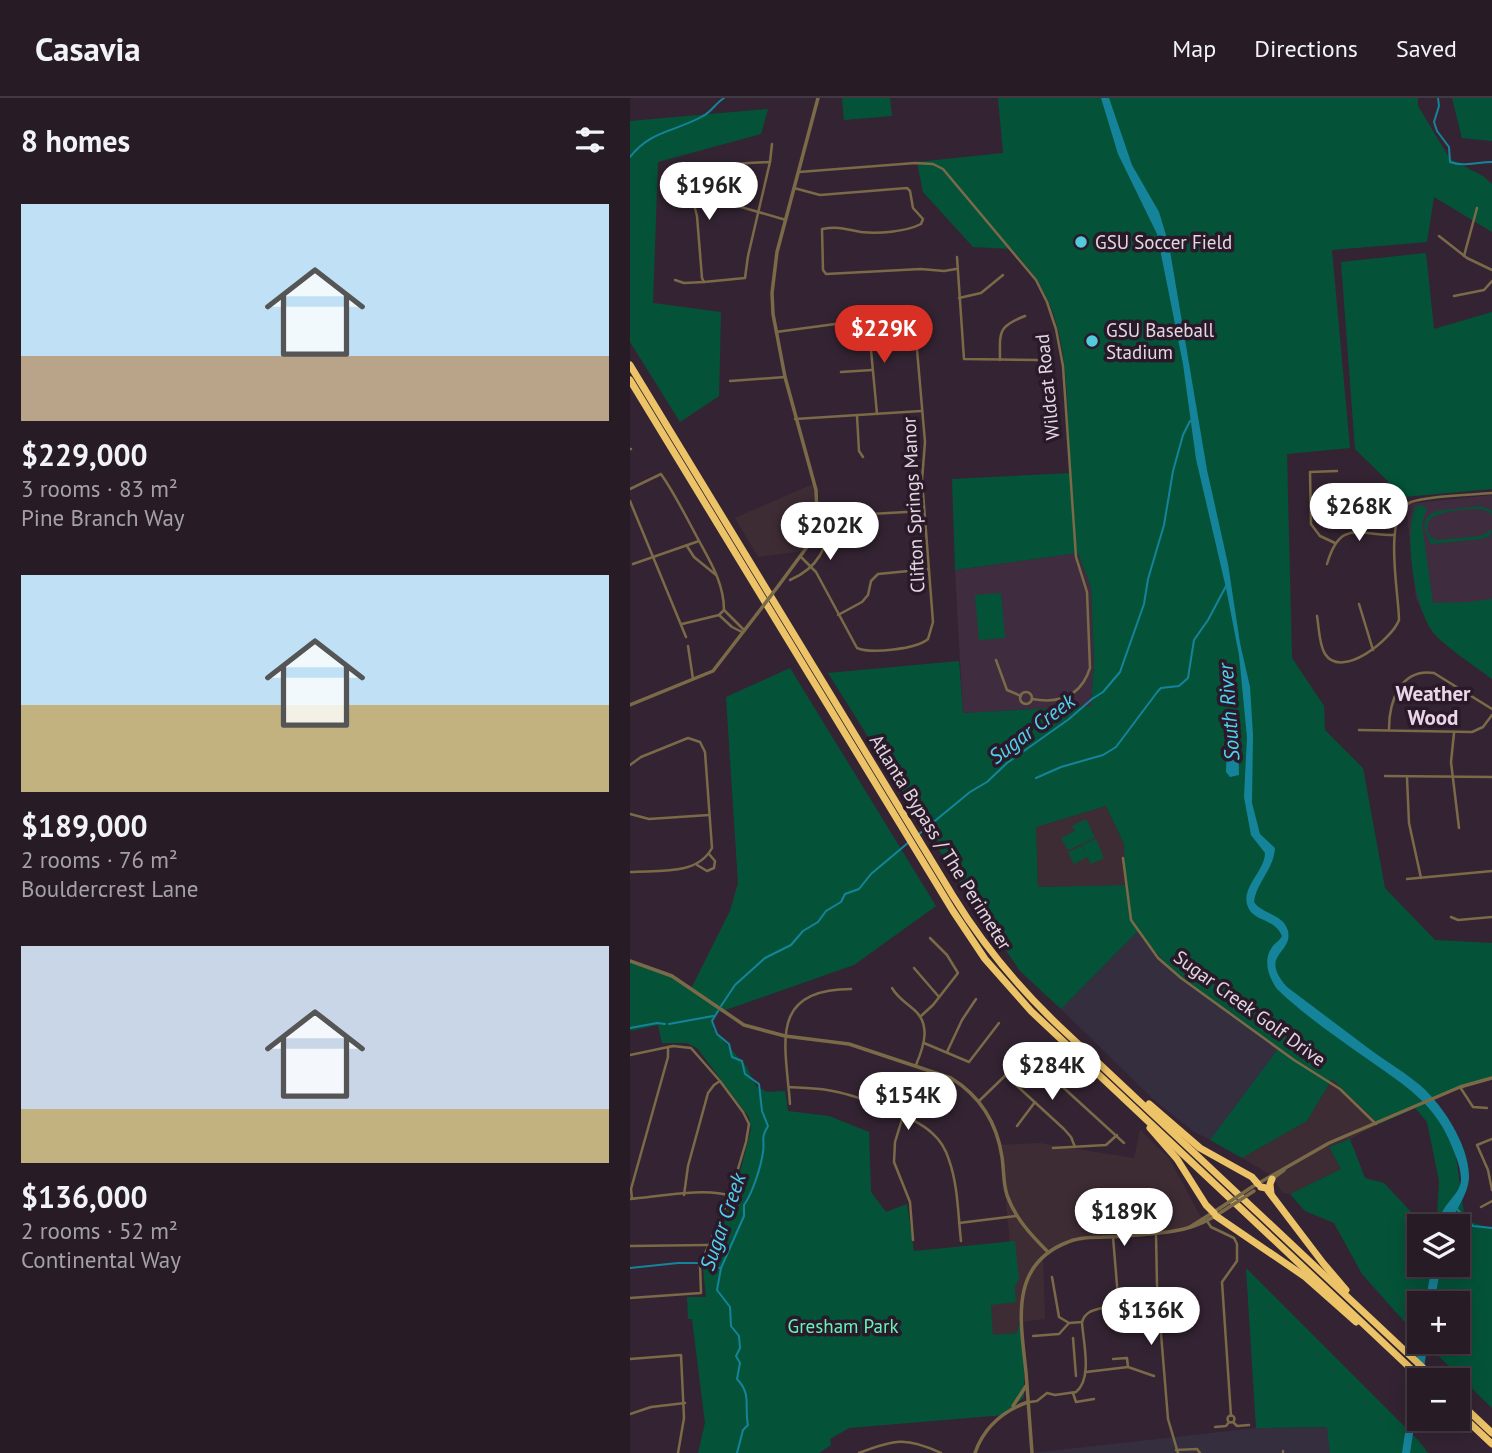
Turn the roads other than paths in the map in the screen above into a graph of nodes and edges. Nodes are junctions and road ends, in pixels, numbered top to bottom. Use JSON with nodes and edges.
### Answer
{"nodes":[{"id":1,"x":818,"y":98,"type":"edge"},
{"id":2,"x":772,"y":145,"type":"dead end"},
{"id":3,"x":770,"y":162,"type":"junction"},
{"id":4,"x":799,"y":172,"type":"junction"},
{"id":5,"x":794,"y":188,"type":"junction"},
{"id":6,"x":741,"y":207,"type":"dead end"},
{"id":7,"x":1478,"y":208,"type":"dead end"},
{"id":8,"x":758,"y":212,"type":"junction"},
{"id":9,"x":786,"y":220,"type":"junction"},
{"id":10,"x":1439,"y":236,"type":"dead end"},
{"id":11,"x":1464,"y":256,"type":"junction"},
{"id":12,"x":957,"y":257,"type":"dead end"},
{"id":13,"x":956,"y":269,"type":"junction"},
{"id":14,"x":1492,"y":270,"type":"edge"},
{"id":15,"x":1003,"y":275,"type":"dead end"},
{"id":16,"x":675,"y":280,"type":"dead end"},
{"id":17,"x":1492,"y":281,"type":"edge"},
{"id":18,"x":704,"y":282,"type":"junction"},
{"id":19,"x":1454,"y":296,"type":"dead end"},
{"id":20,"x":959,"y":298,"type":"junction"},
{"id":21,"x":1025,"y":316,"type":"dead end"},
{"id":22,"x":868,"y":318,"type":"junction"},
{"id":23,"x":776,"y":332,"type":"junction"},
{"id":24,"x":1000,"y":360,"type":"junction"},
{"id":25,"x":1037,"y":360,"type":"dead end"},
{"id":26,"x":630,"y":365,"type":"edge"},
{"id":27,"x":873,"y":370,"type":"junction"},
{"id":28,"x":841,"y":372,"type":"dead end"},
{"id":29,"x":785,"y":377,"type":"junction"},
{"id":30,"x":630,"y":380,"type":"edge"},
{"id":31,"x":730,"y":381,"type":"dead end"},
{"id":32,"x":922,"y":411,"type":"junction"},
{"id":33,"x":877,"y":414,"type":"junction"},
{"id":34,"x":857,"y":415,"type":"junction"},
{"id":35,"x":795,"y":419,"type":"junction"},
{"id":36,"x":863,"y":457,"type":"dead end"},
{"id":37,"x":1337,"y":471,"type":"dead end"},
{"id":38,"x":630,"y":489,"type":"edge"},
{"id":39,"x":1492,"y":493,"type":"edge"},
{"id":40,"x":630,"y":501,"type":"edge"},
{"id":41,"x":924,"y":511,"type":"junction"},
{"id":42,"x":817,"y":517,"type":"junction"},
{"id":43,"x":829,"y":517,"type":"junction"},
{"id":44,"x":1394,"y":535,"type":"junction"},
{"id":45,"x":699,"y":541,"type":"junction"},
{"id":46,"x":1335,"y":543,"type":"junction"},
{"id":47,"x":687,"y":546,"type":"junction"},
{"id":48,"x":653,"y":555,"type":"junction"},
{"id":49,"x":801,"y":557,"type":"junction"},
{"id":50,"x":633,"y":564,"type":"dead end"},
{"id":51,"x":1327,"y":564,"type":"dead end"},
{"id":52,"x":813,"y":567,"type":"junction"},
{"id":53,"x":929,"y":569,"type":"junction"},
{"id":54,"x":717,"y":575,"type":"junction"},
{"id":55,"x":790,"y":580,"type":"dead end"},
{"id":56,"x":1359,"y":604,"type":"dead end"},
{"id":57,"x":724,"y":610,"type":"junction"},
{"id":58,"x":719,"y":615,"type":"junction"},
{"id":59,"x":838,"y":615,"type":"junction"},
{"id":60,"x":1317,"y":616,"type":"dead end"},
{"id":61,"x":731,"y":617,"type":"junction"},
{"id":62,"x":727,"y":622,"type":"junction"},
{"id":63,"x":682,"y":624,"type":"junction"},
{"id":64,"x":743,"y":631,"type":"junction"},
{"id":65,"x":686,"y":637,"type":"dead end"},
{"id":66,"x":688,"y":646,"type":"dead end"},
{"id":67,"x":1373,"y":650,"type":"junction"},
{"id":68,"x":996,"y":660,"type":"dead end"},
{"id":69,"x":693,"y":679,"type":"junction"},
{"id":70,"x":1021,"y":696,"type":"junction"},
{"id":71,"x":1032,"y":699,"type":"junction"},
{"id":72,"x":630,"y":705,"type":"edge"},
{"id":73,"x":1492,"y":709,"type":"edge"},
{"id":74,"x":1492,"y":715,"type":"edge"},
{"id":75,"x":1389,"y":729,"type":"junction"},
{"id":76,"x":1359,"y":730,"type":"dead end"},
{"id":77,"x":1454,"y":733,"type":"junction"},
{"id":78,"x":630,"y":765,"type":"edge"},
{"id":79,"x":1385,"y":776,"type":"dead end"},
{"id":80,"x":1407,"y":776,"type":"junction"},
{"id":81,"x":1454,"y":776,"type":"junction"},
{"id":82,"x":1492,"y":777,"type":"edge"},
{"id":83,"x":896,"y":810,"type":"junction"},
{"id":84,"x":630,"y":814,"type":"edge"},
{"id":85,"x":709,"y":815,"type":"junction"},
{"id":86,"x":1459,"y":828,"type":"dead end"},
{"id":87,"x":709,"y":854,"type":"junction"},
{"id":88,"x":1123,"y":858,"type":"dead end"},
{"id":89,"x":696,"y":865,"type":"junction"},
{"id":90,"x":1492,"y":871,"type":"edge"},
{"id":91,"x":630,"y":872,"type":"edge"},
{"id":92,"x":1421,"y":878,"type":"junction"},
{"id":93,"x":1407,"y":879,"type":"dead end"},
{"id":94,"x":950,"y":898,"type":"junction"},
{"id":95,"x":1451,"y":917,"type":"dead end"},
{"id":96,"x":1492,"y":917,"type":"edge"},
{"id":97,"x":930,"y":938,"type":"dead end"},
{"id":98,"x":630,"y":961,"type":"edge"},
{"id":99,"x":914,"y":968,"type":"dead end"},
{"id":100,"x":892,"y":988,"type":"dead end"},
{"id":101,"x":850,"y":989,"type":"dead end"},
{"id":102,"x":939,"y":997,"type":"junction"},
{"id":103,"x":976,"y":999,"type":"dead end"},
{"id":104,"x":921,"y":1016,"type":"junction"},
{"id":105,"x":999,"y":1023,"type":"dead end"},
{"id":106,"x":785,"y":1035,"type":"junction"},
{"id":107,"x":924,"y":1043,"type":"junction"},
{"id":108,"x":668,"y":1047,"type":"junction"},
{"id":109,"x":947,"y":1052,"type":"junction"},
{"id":110,"x":630,"y":1055,"type":"edge"},
{"id":111,"x":1093,"y":1058,"type":"junction"},
{"id":112,"x":916,"y":1065,"type":"junction"},
{"id":113,"x":1005,"y":1075,"type":"junction"},
{"id":114,"x":1492,"y":1078,"type":"edge"},
{"id":115,"x":720,"y":1081,"type":"junction"},
{"id":116,"x":789,"y":1087,"type":"junction"},
{"id":117,"x":1460,"y":1087,"type":"junction"},
{"id":118,"x":1124,"y":1098,"type":"junction"},
{"id":119,"x":979,"y":1101,"type":"junction"},
{"id":120,"x":1035,"y":1102,"type":"junction"},
{"id":121,"x":790,"y":1104,"type":"dead end"},
{"id":122,"x":1487,"y":1108,"type":"dead end"},
{"id":123,"x":903,"y":1116,"type":"junction"},
{"id":124,"x":1376,"y":1124,"type":"junction"},
{"id":125,"x":1017,"y":1126,"type":"dead end"},
{"id":126,"x":1117,"y":1135,"type":"junction"},
{"id":127,"x":1492,"y":1139,"type":"edge"},
{"id":128,"x":1124,"y":1143,"type":"dead end"},
{"id":129,"x":1075,"y":1147,"type":"junction"},
{"id":130,"x":1053,"y":1148,"type":"dead end"},
{"id":131,"x":1284,"y":1170,"type":"junction"},
{"id":132,"x":1272,"y":1179,"type":"junction"},
{"id":133,"x":1491,"y":1179,"type":"edge"},
{"id":134,"x":1256,"y":1187,"type":"junction"},
{"id":135,"x":1492,"y":1190,"type":"edge"},
{"id":136,"x":684,"y":1195,"type":"junction"},
{"id":137,"x":1271,"y":1195,"type":"junction"},
{"id":138,"x":730,"y":1196,"type":"junction"},
{"id":139,"x":631,"y":1199,"type":"edge"},
{"id":140,"x":1492,"y":1201,"type":"edge"},
{"id":141,"x":1206,"y":1205,"type":"junction"},
{"id":142,"x":1481,"y":1207,"type":"dead end"},
{"id":143,"x":1218,"y":1212,"type":"junction"},
{"id":144,"x":1016,"y":1216,"type":"junction"},
{"id":145,"x":1206,"y":1219,"type":"junction"},
{"id":146,"x":959,"y":1223,"type":"junction"},
{"id":147,"x":1156,"y":1233,"type":"junction"},
{"id":148,"x":1113,"y":1237,"type":"junction"},
{"id":149,"x":913,"y":1240,"type":"dead end"},
{"id":150,"x":961,"y":1241,"type":"dead end"},
{"id":151,"x":708,"y":1245,"type":"junction"},
{"id":152,"x":630,"y":1246,"type":"edge"},
{"id":153,"x":1048,"y":1252,"type":"junction"},
{"id":154,"x":1052,"y":1277,"type":"dead end"},
{"id":155,"x":630,"y":1298,"type":"edge"},
{"id":156,"x":1082,"y":1322,"type":"junction"},
{"id":157,"x":1069,"y":1323,"type":"junction"},
{"id":158,"x":1388,"y":1334,"type":"junction"},
{"id":159,"x":1032,"y":1336,"type":"dead end"},
{"id":160,"x":1073,"y":1338,"type":"dead end"},
{"id":161,"x":1084,"y":1356,"type":"junction"},
{"id":162,"x":1075,"y":1357,"type":"junction"},
{"id":163,"x":630,"y":1359,"type":"edge"},
{"id":164,"x":1113,"y":1359,"type":"dead end"},
{"id":165,"x":1128,"y":1367,"type":"junction"},
{"id":166,"x":1410,"y":1367,"type":"joint"},
{"id":167,"x":1418,"y":1368,"type":"edge"},
{"id":168,"x":1086,"y":1372,"type":"junction"},
{"id":169,"x":1076,"y":1376,"type":"dead end"},
{"id":170,"x":1154,"y":1376,"type":"dead end"},
{"id":171,"x":1027,"y":1383,"type":"junction"},
{"id":172,"x":1073,"y":1392,"type":"junction"},
{"id":173,"x":1094,"y":1399,"type":"dead end"},
{"id":174,"x":1028,"y":1402,"type":"junction"},
{"id":175,"x":685,"y":1403,"type":"junction"},
{"id":176,"x":1012,"y":1407,"type":"junction"},
{"id":177,"x":1470,"y":1412,"type":"edge"},
{"id":178,"x":630,"y":1414,"type":"edge"},
{"id":179,"x":1029,"y":1414,"type":"junction"},
{"id":180,"x":1231,"y":1422,"type":"junction"},
{"id":181,"x":1470,"y":1423,"type":"edge"},
{"id":182,"x":1249,"y":1425,"type":"dead end"},
{"id":183,"x":1215,"y":1427,"type":"dead end"},
{"id":184,"x":1492,"y":1433,"type":"edge"},
{"id":185,"x":1492,"y":1444,"type":"edge"},
{"id":186,"x":939,"y":1452,"type":"edge"},
{"id":187,"x":1177,"y":1452,"type":"edge"},
{"id":188,"x":1200,"y":1452,"type":"edge"},
{"id":189,"x":678,"y":1453,"type":"edge"},
{"id":190,"x":859,"y":1453,"type":"edge"},
{"id":191,"x":975,"y":1453,"type":"edge"},
{"id":192,"x":1032,"y":1453,"type":"edge"}],
"edges":[{"from":1,"to":4,"type":"street"},
{"from":2,"to":3,"type":"street"},
{"from":3,"to":8,"type":"street"},
{"from":3,"to":18,"type":"street"},
{"from":4,"to":5,"type":"street"},
{"from":4,"to":71,"type":"street","name":"Wildcat Road"},
{"from":5,"to":9,"type":"street"},
{"from":5,"to":13,"type":"street"},
{"from":6,"to":8,"type":"street"},
{"from":7,"to":11,"type":"street"},
{"from":8,"to":9,"type":"street"},
{"from":8,"to":18,"type":"street"},
{"from":9,"to":23,"type":"street"},
{"from":10,"to":11,"type":"street"},
{"from":11,"to":14,"type":"street"},
{"from":12,"to":13,"type":"street"},
{"from":13,"to":20,"type":"street"},
{"from":15,"to":20,"type":"street"},
{"from":16,"to":18,"type":"street"},
{"from":17,"to":19,"type":"street"},
{"from":20,"to":24,"type":"street"},
{"from":21,"to":24,"type":"street"},
{"from":22,"to":23,"type":"street","name":"Clifton Springs Manor"},
{"from":22,"to":27,"type":"street"},
{"from":22,"to":32,"type":"street","name":"Clifton Springs Manor"},
{"from":23,"to":29,"type":"street"},
{"from":24,"to":25,"type":"street"},
{"from":26,"to":83,"type":"highway","name":"Atlanta Bypass / The Perimeter"},
{"from":27,"to":28,"type":"street"},
{"from":27,"to":33,"type":"street"},
{"from":29,"to":31,"type":"street"},
{"from":29,"to":35,"type":"street"},
{"from":30,"to":83,"type":"highway","name":"Atlanta Bypass / The Perimeter"},
{"from":32,"to":33,"type":"street"},
{"from":32,"to":41,"type":"street","name":"Clifton Springs Manor"},
{"from":33,"to":34,"type":"street"},
{"from":34,"to":35,"type":"street"},
{"from":34,"to":36,"type":"street"},
{"from":35,"to":42,"type":"street"},
{"from":37,"to":46,"type":"street"},
{"from":38,"to":45,"type":"street"},
{"from":39,"to":44,"type":"street"},
{"from":40,"to":48,"type":"street"},
{"from":41,"to":43,"type":"street"},
{"from":41,"to":53,"type":"street","name":"Clifton Springs Manor"},
{"from":42,"to":43,"type":"street"},
{"from":42,"to":49,"type":"street"},
{"from":43,"to":52,"type":"street"},
{"from":44,"to":46,"type":"street"},
{"from":44,"to":67,"type":"street"},
{"from":45,"to":47,"type":"street"},
{"from":45,"to":54,"type":"street"},
{"from":46,"to":51,"type":"street"},
{"from":47,"to":48,"type":"street"},
{"from":47,"to":54,"type":"street"},
{"from":48,"to":50,"type":"street"},
{"from":48,"to":63,"type":"street"},
{"from":49,"to":52,"type":"street","name":"Clifton Springs Manor"},
{"from":49,"to":64,"type":"street","bridge":true},
{"from":52,"to":55,"type":"street"},
{"from":52,"to":59,"type":"street","name":"Clifton Springs Manor"},
{"from":53,"to":59,"type":"street"},
{"from":53,"to":59,"type":"street","name":"Clifton Springs Manor"},
{"from":54,"to":57,"type":"street"},
{"from":56,"to":67,"type":"street"},
{"from":57,"to":58,"type":"street"},
{"from":57,"to":61,"type":"street"},
{"from":58,"to":62,"type":"street"},
{"from":58,"to":63,"type":"street"},
{"from":60,"to":67,"type":"street"},
{"from":61,"to":62,"type":"street"},
{"from":61,"to":64,"type":"street"},
{"from":62,"to":64,"type":"street"},
{"from":63,"to":65,"type":"street"},
{"from":64,"to":69,"type":"street"},
{"from":66,"to":69,"type":"street"},
{"from":68,"to":70,"type":"street"},
{"from":69,"to":72,"type":"street"},
{"from":70,"to":71,"type":"street"},
{"from":70,"to":71,"type":"street"},
{"from":73,"to":75,"type":"street"},
{"from":74,"to":77,"type":"street"},
{"from":75,"to":76,"type":"street"},
{"from":75,"to":77,"type":"street"},
{"from":77,"to":81,"type":"street"},
{"from":78,"to":85,"type":"street"},
{"from":79,"to":80,"type":"street"},
{"from":80,"to":81,"type":"street"},
{"from":80,"to":92,"type":"street"},
{"from":81,"to":82,"type":"street"},
{"from":81,"to":86,"type":"street"},
{"from":83,"to":94,"type":"highway","name":"Atlanta Bypass / The Perimeter"},
{"from":84,"to":85,"type":"street"},
{"from":85,"to":87,"type":"street"},
{"from":87,"to":89,"type":"street"},
{"from":87,"to":89,"type":"street"},
{"from":88,"to":124,"type":"street","name":"Sugar Creek Golf Drive"},
{"from":89,"to":91,"type":"street"},
{"from":90,"to":92,"type":"street"},
{"from":92,"to":93,"type":"street"},
{"from":94,"to":111,"type":"highway","name":"Atlanta Bypass / The Perimeter"},
{"from":94,"to":118,"type":"highway","name":"Atlanta Bypass / The Perimeter"},
{"from":95,"to":96,"type":"street"},
{"from":97,"to":102,"type":"street"},
{"from":98,"to":106,"type":"street"},
{"from":99,"to":102,"type":"street"},
{"from":100,"to":104,"type":"street"},
{"from":101,"to":106,"type":"street"},
{"from":102,"to":104,"type":"street"},
{"from":103,"to":109,"type":"street"},
{"from":104,"to":107,"type":"street"},
{"from":105,"to":109,"type":"street"},
{"from":106,"to":112,"type":"street"},
{"from":106,"to":116,"type":"street"},
{"from":107,"to":109,"type":"street"},
{"from":107,"to":112,"type":"street"},
{"from":108,"to":110,"type":"street"},
{"from":108,"to":115,"type":"street"},
{"from":108,"to":139,"type":"street"},
{"from":111,"to":134,"type":"highway"},
{"from":111,"to":158,"type":"highway","name":"Atlanta Bypass / The Perimeter"},
{"from":112,"to":119,"type":"street"},
{"from":113,"to":119,"type":"street"},
{"from":113,"to":120,"type":"street"},
{"from":113,"to":126,"type":"street"},
{"from":114,"to":117,"type":"street"},
{"from":115,"to":136,"type":"street"},
{"from":115,"to":138,"type":"street"},
{"from":116,"to":121,"type":"street"},
{"from":116,"to":123,"type":"street"},
{"from":117,"to":122,"type":"street"},
{"from":117,"to":124,"type":"street"},
{"from":118,"to":141,"type":"highway"},
{"from":118,"to":166,"type":"highway","name":"Atlanta Bypass / The Perimeter"},
{"from":119,"to":144,"type":"street"},
{"from":120,"to":125,"type":"street"},
{"from":120,"to":129,"type":"street"},
{"from":123,"to":146,"type":"street"},
{"from":123,"to":149,"type":"street"},
{"from":124,"to":131,"type":"street"},
{"from":126,"to":128,"type":"street"},
{"from":126,"to":129,"type":"street"},
{"from":127,"to":133,"type":"street"},
{"from":129,"to":130,"type":"street"},
{"from":131,"to":132,"type":"street"},
{"from":131,"to":134,"type":"street"},
{"from":132,"to":134,"type":"street"},
{"from":132,"to":137,"type":"highway"},
{"from":133,"to":135,"type":"street"},
{"from":134,"to":137,"type":"highway"},
{"from":134,"to":143,"type":"street","bridge":true},
{"from":136,"to":138,"type":"street"},
{"from":136,"to":139,"type":"street"},
{"from":137,"to":158,"type":"highway"},
{"from":138,"to":151,"type":"street"},
{"from":140,"to":142,"type":"street"},
{"from":141,"to":143,"type":"highway"},
{"from":141,"to":145,"type":"highway"},
{"from":143,"to":145,"type":"street"},
{"from":143,"to":166,"type":"highway"},
{"from":144,"to":146,"type":"street"},
{"from":144,"to":153,"type":"street"},
{"from":145,"to":147,"type":"street"},
{"from":145,"to":180,"type":"street"},
{"from":146,"to":150,"type":"street"},
{"from":147,"to":148,"type":"street"},
{"from":147,"to":187,"type":"street"},
{"from":148,"to":153,"type":"street"},
{"from":148,"to":156,"type":"street"},
{"from":151,"to":152,"type":"street"},
{"from":151,"to":155,"type":"street"},
{"from":153,"to":171,"type":"street"},
{"from":154,"to":157,"type":"street"},
{"from":156,"to":157,"type":"street"},
{"from":156,"to":161,"type":"street"},
{"from":157,"to":159,"type":"street"},
{"from":158,"to":167,"type":"highway","name":"Atlanta Bypass / The Perimeter"},
{"from":160,"to":162,"type":"street"},
{"from":161,"to":162,"type":"street"},
{"from":161,"to":168,"type":"street"},
{"from":162,"to":169,"type":"street"},
{"from":163,"to":175,"type":"street"},
{"from":164,"to":165,"type":"street"},
{"from":165,"to":168,"type":"street"},
{"from":165,"to":170,"type":"street"},
{"from":168,"to":172,"type":"street"},
{"from":171,"to":174,"type":"street"},
{"from":171,"to":176,"type":"street"},
{"from":172,"to":173,"type":"street"},
{"from":172,"to":174,"type":"street"},
{"from":174,"to":176,"type":"street"},
{"from":174,"to":179,"type":"street"},
{"from":175,"to":178,"type":"street"},
{"from":175,"to":189,"type":"street"},
{"from":176,"to":179,"type":"street"},
{"from":176,"to":191,"type":"street"},
{"from":177,"to":184,"type":"highway"},
{"from":179,"to":192,"type":"street"},
{"from":180,"to":182,"type":"street"},
{"from":180,"to":183,"type":"street"},
{"from":181,"to":185,"type":"highway"},
{"from":186,"to":190,"type":"street"},
{"from":187,"to":188,"type":"street"}]}
